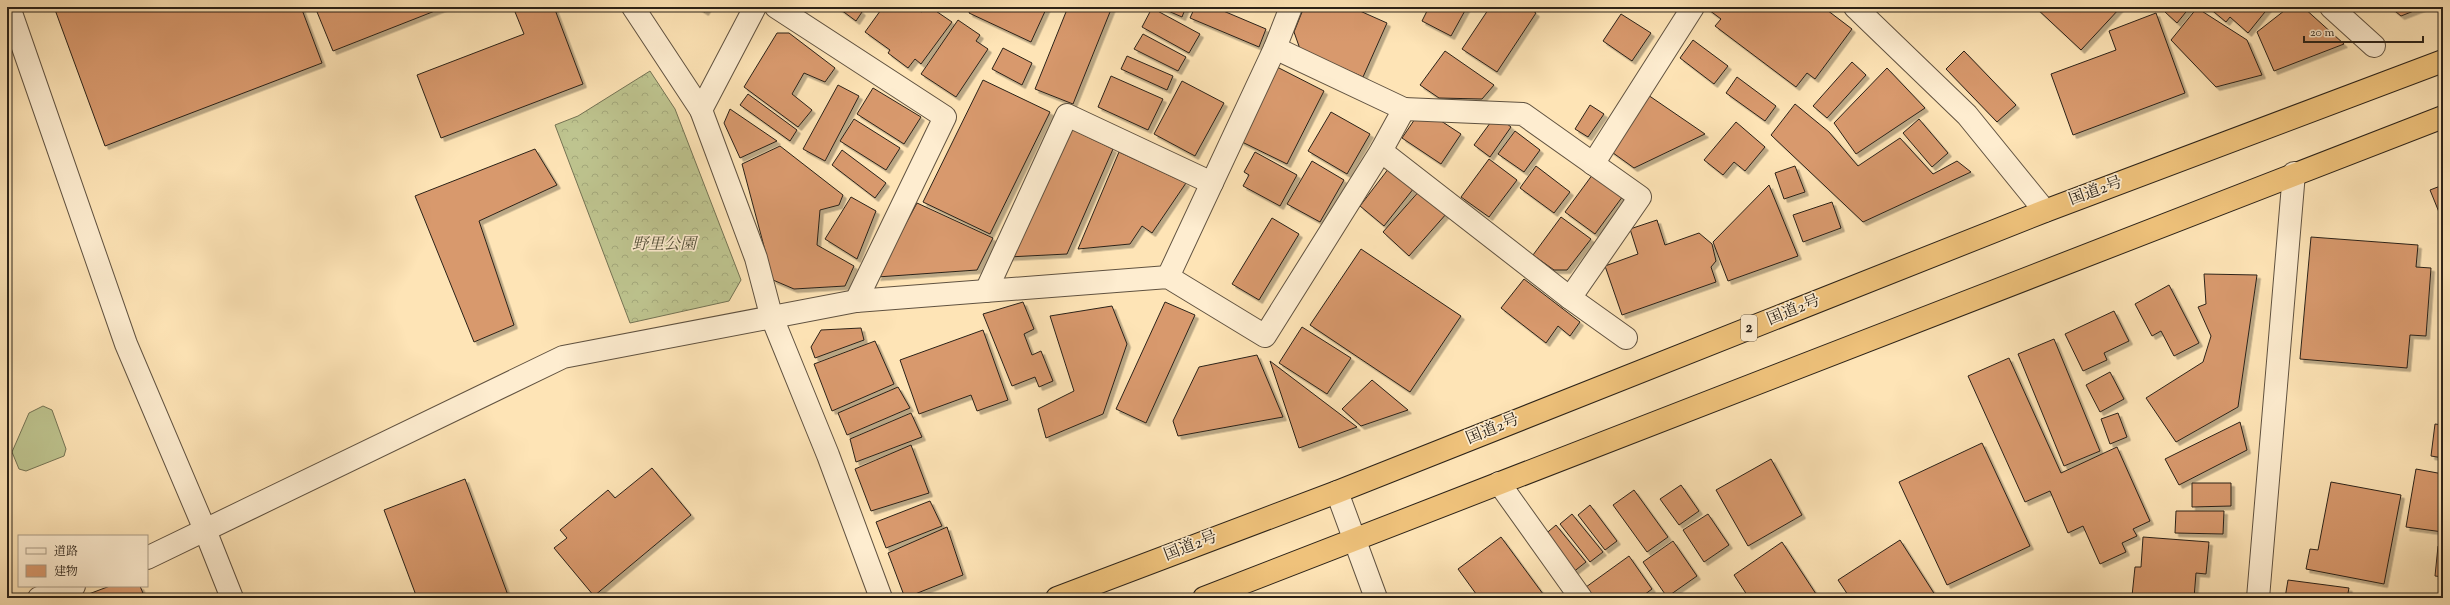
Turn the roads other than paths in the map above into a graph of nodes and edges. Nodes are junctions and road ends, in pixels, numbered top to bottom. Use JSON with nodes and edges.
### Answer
{"nodes":[{"id":1,"x":9,"y":7,"type":"edge"},
{"id":2,"x":633,"y":7,"type":"edge"},
{"id":3,"x":755,"y":7,"type":"edge"},
{"id":4,"x":776,"y":7,"type":"edge"},
{"id":5,"x":1291,"y":7,"type":"edge"},
{"id":6,"x":1693,"y":7,"type":"edge"},
{"id":7,"x":1855,"y":7,"type":"edge"},
{"id":8,"x":2331,"y":7,"type":"edge"},
{"id":9,"x":2374,"y":46,"type":"dead end"},
{"id":10,"x":1275,"y":48,"type":"junction"},
{"id":11,"x":2443,"y":61,"type":"edge"},
{"id":12,"x":1404,"y":109,"type":"junction"},
{"id":13,"x":701,"y":110,"type":"junction"},
{"id":14,"x":2443,"y":117,"type":"edge"},
{"id":15,"x":1382,"y":151,"type":"junction"},
{"id":16,"x":1593,"y":164,"type":"junction"},
{"id":17,"x":2294,"y":173,"type":"junction"},
{"id":18,"x":1212,"y":183,"type":"junction"},
{"id":19,"x":2045,"y":211,"type":"junction"},
{"id":20,"x":1168,"y":277,"type":"junction"},
{"id":21,"x":986,"y":291,"type":"junction"},
{"id":22,"x":1570,"y":298,"type":"junction"},
{"id":23,"x":856,"y":300,"type":"junction"},
{"id":24,"x":772,"y":315,"type":"junction"},
{"id":25,"x":1626,"y":338,"type":"dead end"},
{"id":26,"x":1499,"y":483,"type":"junction"},
{"id":27,"x":1337,"y":492,"type":"junction"},
{"id":28,"x":205,"y":530,"type":"junction"},
{"id":29,"x":1355,"y":540,"type":"junction"},
{"id":30,"x":148,"y":558,"type":"edge"},
{"id":31,"x":71,"y":587,"type":"edge"},
{"id":32,"x":39,"y":598,"type":"edge"},
{"id":33,"x":232,"y":598,"type":"edge"},
{"id":34,"x":881,"y":598,"type":"edge"},
{"id":35,"x":1057,"y":598,"type":"edge"},
{"id":36,"x":1204,"y":598,"type":"edge"},
{"id":37,"x":1376,"y":598,"type":"edge"},
{"id":38,"x":1580,"y":598,"type":"edge"},
{"id":39,"x":2258,"y":598,"type":"edge"}],
"edges":[{"from":1,"to":28,"type":"street"},
{"from":2,"to":13,"type":"street"},
{"from":3,"to":13,"type":"street"},
{"from":4,"to":23,"type":"street"},
{"from":5,"to":10,"type":"street"},
{"from":6,"to":16,"type":"street"},
{"from":7,"to":19,"type":"street"},
{"from":8,"to":9,"type":"street"},
{"from":10,"to":12,"type":"street"},
{"from":10,"to":18,"type":"street"},
{"from":11,"to":19,"type":"highway","name":"国道2号","number":"2"},
{"from":12,"to":15,"type":"street"},
{"from":12,"to":16,"type":"street"},
{"from":13,"to":24,"type":"street"},
{"from":14,"to":17,"type":"highway"},
{"from":15,"to":20,"type":"street"},
{"from":15,"to":22,"type":"street"},
{"from":16,"to":22,"type":"street"},
{"from":17,"to":26,"type":"highway"},
{"from":17,"to":39,"type":"street"},
{"from":18,"to":20,"type":"street"},
{"from":18,"to":21,"type":"street"},
{"from":19,"to":27,"type":"highway","name":"国道2号","number":"2"},
{"from":20,"to":21,"type":"street"},
{"from":21,"to":23,"type":"street"},
{"from":22,"to":25,"type":"street"},
{"from":23,"to":24,"type":"street"},
{"from":24,"to":28,"type":"street"},
{"from":24,"to":34,"type":"street"},
{"from":26,"to":29,"type":"highway"},
{"from":26,"to":38,"type":"street"},
{"from":27,"to":29,"type":"street"},
{"from":27,"to":35,"type":"highway","name":"国道2号","number":"2"},
{"from":28,"to":30,"type":"street"},
{"from":28,"to":33,"type":"street"},
{"from":29,"to":36,"type":"highway"},
{"from":29,"to":37,"type":"street"},
{"from":31,"to":32,"type":"street"}]}
